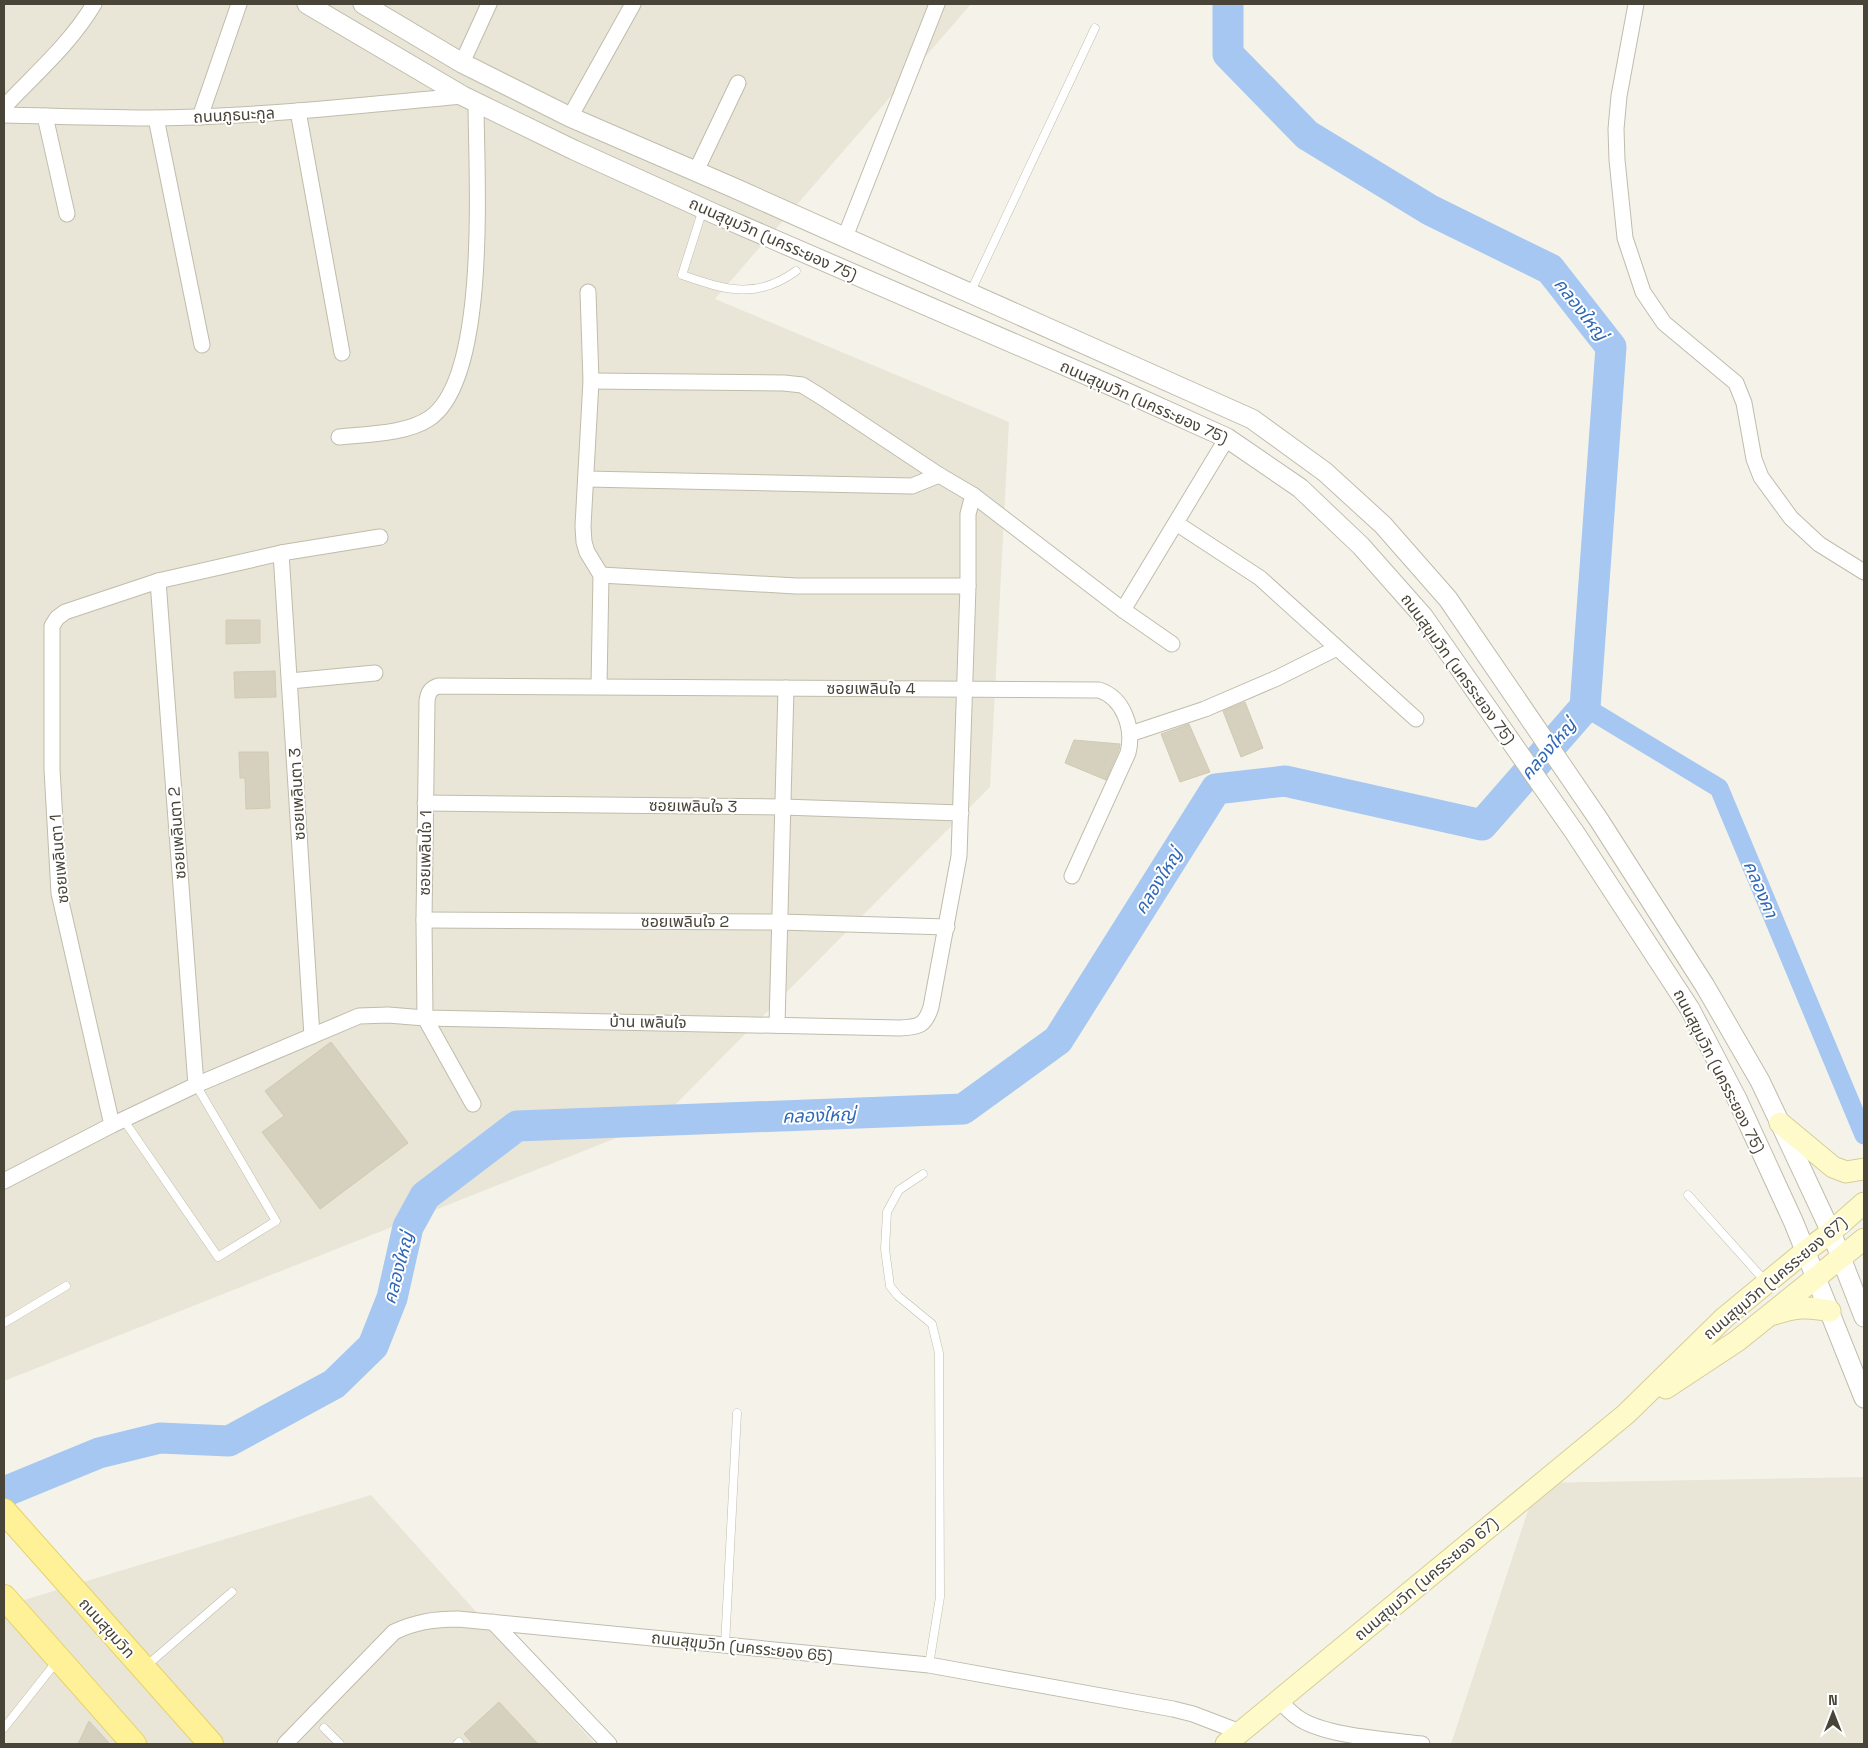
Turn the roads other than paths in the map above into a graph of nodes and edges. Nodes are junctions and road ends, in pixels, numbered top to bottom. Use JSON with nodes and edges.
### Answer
{"nodes":[{"id":1,"x":94,"y":4,"type":"edge"},
{"id":2,"x":239,"y":4,"type":"edge"},
{"id":3,"x":306,"y":4,"type":"edge"},
{"id":4,"x":363,"y":4,"type":"edge"},
{"id":5,"x":489,"y":4,"type":"edge"},
{"id":6,"x":633,"y":4,"type":"edge"},
{"id":7,"x":937,"y":4,"type":"edge"},
{"id":8,"x":1636,"y":4,"type":"edge"},
{"id":9,"x":1095,"y":28,"type":"dead end"},
{"id":10,"x":462,"y":63,"type":"junction"},
{"id":11,"x":738,"y":83,"type":"dead end"},
{"id":12,"x":469,"y":99,"type":"junction"},
{"id":13,"x":4,"y":107,"type":"edge"},
{"id":14,"x":298,"y":111,"type":"junction"},
{"id":15,"x":4,"y":115,"type":"edge"},
{"id":16,"x":45,"y":116,"type":"junction"},
{"id":17,"x":200,"y":116,"type":"junction"},
{"id":18,"x":570,"y":117,"type":"junction"},
{"id":19,"x":156,"y":118,"type":"junction"},
{"id":20,"x":696,"y":171,"type":"junction"},
{"id":21,"x":703,"y":209,"type":"junction"},
{"id":22,"x":67,"y":214,"type":"dead end"},
{"id":23,"x":845,"y":237,"type":"junction"},
{"id":24,"x":796,"y":271,"type":"dead end"},
{"id":25,"x":946,"y":283,"type":"junction"},
{"id":26,"x":588,"y":292,"type":"dead end"},
{"id":27,"x":970,"y":293,"type":"junction"},
{"id":28,"x":934,"y":310,"type":"junction"},
{"id":29,"x":202,"y":345,"type":"dead end"},
{"id":30,"x":342,"y":353,"type":"dead end"},
{"id":31,"x":591,"y":381,"type":"junction"},
{"id":32,"x":338,"y":437,"type":"dead end"},
{"id":33,"x":1227,"y":438,"type":"junction"},
{"id":34,"x":938,"y":475,"type":"junction"},
{"id":35,"x":586,"y":479,"type":"junction"},
{"id":36,"x":973,"y":495,"type":"junction"},
{"id":37,"x":1176,"y":523,"type":"junction"},
{"id":38,"x":380,"y":536,"type":"dead end"},
{"id":39,"x":281,"y":553,"type":"junction"},
{"id":40,"x":1864,"y":572,"type":"edge"},
{"id":41,"x":601,"y":575,"type":"junction"},
{"id":42,"x":158,"y":581,"type":"junction"},
{"id":43,"x":968,"y":586,"type":"junction"},
{"id":44,"x":1123,"y":610,"type":"junction"},
{"id":45,"x":1172,"y":644,"type":"dead end"},
{"id":46,"x":1337,"y":648,"type":"junction"},
{"id":47,"x":375,"y":673,"type":"dead end"},
{"id":48,"x":290,"y":681,"type":"junction"},
{"id":49,"x":599,"y":686,"type":"junction"},
{"id":50,"x":786,"y":688,"type":"junction"},
{"id":51,"x":431,"y":689,"type":"joint"},
{"id":52,"x":964,"y":689,"type":"junction"},
{"id":53,"x":1416,"y":720,"type":"dead end"},
{"id":54,"x":1130,"y":734,"type":"junction"},
{"id":55,"x":425,"y":803,"type":"junction"},
{"id":56,"x":782,"y":807,"type":"junction"},
{"id":57,"x":961,"y":813,"type":"junction"},
{"id":58,"x":1072,"y":876,"type":"dead end"},
{"id":59,"x":424,"y":920,"type":"junction"},
{"id":60,"x":780,"y":922,"type":"junction"},
{"id":61,"x":946,"y":927,"type":"junction"},
{"id":62,"x":425,"y":1018,"type":"junction"},
{"id":63,"x":777,"y":1025,"type":"junction"},
{"id":64,"x":312,"y":1036,"type":"junction"},
{"id":65,"x":196,"y":1085,"type":"junction"},
{"id":66,"x":473,"y":1104,"type":"dead end"},
{"id":67,"x":118,"y":1122,"type":"junction"},
{"id":68,"x":1780,"y":1123,"type":"junction"},
{"id":69,"x":1861,"y":1170,"type":"edge"},
{"id":70,"x":922,"y":1174,"type":"dead end"},
{"id":71,"x":4,"y":1181,"type":"edge"},
{"id":72,"x":1688,"y":1195,"type":"dead end"},
{"id":73,"x":1862,"y":1204,"type":"edge"},
{"id":74,"x":1831,"y":1232,"type":"junction"},
{"id":75,"x":1864,"y":1239,"type":"edge"},
{"id":76,"x":1806,"y":1251,"type":"junction"},
{"id":77,"x":1842,"y":1257,"type":"junction"},
{"id":78,"x":1816,"y":1276,"type":"junction"},
{"id":79,"x":1766,"y":1283,"type":"junction"},
{"id":80,"x":66,"y":1286,"type":"dead end"},
{"id":81,"x":1830,"y":1311,"type":"junction"},
{"id":82,"x":1768,"y":1316,"type":"junction"},
{"id":83,"x":1864,"y":1317,"type":"edge"},
{"id":84,"x":4,"y":1323,"type":"edge"},
{"id":85,"x":1864,"y":1398,"type":"edge"},
{"id":86,"x":737,"y":1413,"type":"dead end"},
{"id":87,"x":1626,"y":1414,"type":"junction"},
{"id":88,"x":4,"y":1511,"type":"edge"},
{"id":89,"x":232,"y":1592,"type":"dead end"},
{"id":90,"x":8,"y":1603,"type":"edge"},
{"id":91,"x":493,"y":1622,"type":"junction"},
{"id":92,"x":725,"y":1646,"type":"junction"},
{"id":93,"x":58,"y":1659,"type":"junction"},
{"id":94,"x":929,"y":1665,"type":"junction"},
{"id":95,"x":143,"y":1668,"type":"junction"},
{"id":96,"x":1279,"y":1701,"type":"junction"},
{"id":97,"x":4,"y":1728,"type":"edge"},
{"id":98,"x":324,"y":1728,"type":"dead end"},
{"id":99,"x":1233,"y":1738,"type":"edge"},
{"id":100,"x":134,"y":1744,"type":"edge"},
{"id":101,"x":211,"y":1744,"type":"edge"},
{"id":102,"x":285,"y":1744,"type":"edge"},
{"id":103,"x":340,"y":1744,"type":"edge"},
{"id":104,"x":609,"y":1744,"type":"edge"},
{"id":105,"x":1422,"y":1744,"type":"edge"}],
"edges":[{"from":1,"to":13,"type":"street"},
{"from":2,"to":17,"type":"street"},
{"from":3,"to":12,"type":"street","name":"ถนนสุขุมวิท (นครระยอง 75)"},
{"from":4,"to":10,"type":"street","name":"ถนนสุขุมวิท (นครระยอง 75)"},
{"from":5,"to":10,"type":"street"},
{"from":6,"to":18,"type":"street"},
{"from":7,"to":23,"type":"street"},
{"from":8,"to":40,"type":"street"},
{"from":9,"to":27,"type":"lane"},
{"from":10,"to":18,"type":"street","name":"ถนนสุขุมวิท (นครระยอง 75)"},
{"from":11,"to":20,"type":"street"},
{"from":12,"to":14,"type":"street","name":"ถนนภูธนะกูล"},
{"from":12,"to":21,"type":"street","name":"ถนนสุขุมวิท (นครระยอง 75)"},
{"from":12,"to":32,"type":"street"},
{"from":14,"to":17,"type":"street","name":"ถนนภูธนะกูล"},
{"from":14,"to":30,"type":"street"},
{"from":15,"to":16,"type":"street","name":"ถนนภูธนะกูล"},
{"from":16,"to":19,"type":"street","name":"ถนนภูธนะกูล"},
{"from":16,"to":22,"type":"street"},
{"from":17,"to":19,"type":"street","name":"ถนนภูธนะกูล"},
{"from":18,"to":20,"type":"street","name":"ถนนสุขุมวิท (นครระยอง 75)"},
{"from":19,"to":29,"type":"street"},
{"from":20,"to":23,"type":"street","name":"ถนนสุขุมวิท (นครระยอง 75)"},
{"from":21,"to":24,"type":"lane"},
{"from":21,"to":28,"type":"street","name":"ถนนสุขุมวิท (นครระยอง 75)"},
{"from":23,"to":25,"type":"street","name":"ถนนสุขุมวิท (นครระยอง 75)"},
{"from":25,"to":27,"type":"street","name":"ถนนสุขุมวิท (นครระยอง 75)"},
{"from":25,"to":28,"type":"street"},
{"from":26,"to":31,"type":"street"},
{"from":27,"to":68,"type":"street","name":"ถนนสุขุมวิท (นครระยอง 75)"},
{"from":28,"to":33,"type":"street","name":"ถนนสุขุมวิท (นครระยอง 75)"},
{"from":31,"to":34,"type":"street"},
{"from":31,"to":35,"type":"street"},
{"from":33,"to":37,"type":"street"},
{"from":33,"to":76,"type":"street","name":"ถนนสุขุมวิท (นครระยอง 75)"},
{"from":34,"to":35,"type":"street"},
{"from":34,"to":36,"type":"street"},
{"from":35,"to":41,"type":"street"},
{"from":36,"to":43,"type":"street"},
{"from":36,"to":44,"type":"street"},
{"from":37,"to":44,"type":"street"},
{"from":37,"to":46,"type":"street"},
{"from":38,"to":39,"type":"street"},
{"from":39,"to":42,"type":"street"},
{"from":39,"to":48,"type":"street","name":"ซอยเพลินตา 3"},
{"from":41,"to":43,"type":"street"},
{"from":41,"to":49,"type":"street"},
{"from":42,"to":65,"type":"street","name":"ซอยเพลินตา 2"},
{"from":42,"to":67,"type":"street","name":"ซอยเพลินตา 1"},
{"from":43,"to":52,"type":"street"},
{"from":44,"to":45,"type":"street"},
{"from":46,"to":53,"type":"street"},
{"from":46,"to":54,"type":"street"},
{"from":47,"to":48,"type":"street"},
{"from":48,"to":64,"type":"street","name":"ซอยเพลินตา 3"},
{"from":49,"to":50,"type":"street","name":"ซอยเพลินใจ 4"},
{"from":49,"to":51,"type":"street","name":"ซอยเพลินใจ 4"},
{"from":50,"to":52,"type":"street","name":"ซอยเพลินใจ 4"},
{"from":50,"to":56,"type":"street"},
{"from":51,"to":55,"type":"street","name":"ซอยเพลินใจ 1"},
{"from":52,"to":54,"type":"street","name":"ซอยเพลินใจ 4"},
{"from":52,"to":57,"type":"street"},
{"from":54,"to":58,"type":"street"},
{"from":55,"to":56,"type":"street","name":"ซอยเพลินใจ 3"},
{"from":55,"to":59,"type":"street","name":"ซอยเพลินใจ 1"},
{"from":56,"to":57,"type":"street","name":"ซอยเพลินใจ 3"},
{"from":56,"to":60,"type":"street"},
{"from":57,"to":61,"type":"street"},
{"from":59,"to":60,"type":"street","name":"ซอยเพลินใจ 2"},
{"from":59,"to":62,"type":"street","name":"ซอยเพลินใจ 1"},
{"from":60,"to":61,"type":"street","name":"ซอยเพลินใจ 2"},
{"from":60,"to":63,"type":"street"},
{"from":61,"to":63,"type":"street","name":"บ้าน เพลินใจ"},
{"from":62,"to":63,"type":"street","name":"บ้าน เพลินใจ"},
{"from":62,"to":64,"type":"street","name":"บ้าน เพลินใจ"},
{"from":62,"to":66,"type":"street"},
{"from":64,"to":65,"type":"street","name":"บ้าน เพลินใจ"},
{"from":65,"to":67,"type":"street","name":"บ้าน เพลินใจ"},
{"from":65,"to":67,"type":"lane"},
{"from":67,"to":71,"type":"street","name":"บ้าน เพลินใจ"},
{"from":68,"to":69,"type":"main road"},
{"from":68,"to":74,"type":"street","name":"ถนนสุขุมวิท (นครระยอง 75)"},
{"from":70,"to":94,"type":"lane"},
{"from":72,"to":79,"type":"lane"},
{"from":73,"to":74,"type":"main road","name":"ถนนสุขุมวิท (นครระยอง 67)"},
{"from":74,"to":76,"type":"main road","name":"ถนนสุขุมวิท (นครระยอง 67)"},
{"from":74,"to":77,"type":"street","name":"ถนนสุขุมวิท (นครระยอง 75)"},
{"from":75,"to":77,"type":"main road","name":"ถนนสุขุมวิท (นครระยอง 67)"},
{"from":76,"to":78,"type":"street","name":"ถนนสุขุมวิท (นครระยอง 75)"},
{"from":76,"to":79,"type":"main road","name":"ถนนสุขุมวิท (นครระยอง 67)"},
{"from":77,"to":78,"type":"main road","name":"ถนนสุขุมวิท (นครระยอง 67)"},
{"from":77,"to":83,"type":"street","name":"ถนนสุขุมวิท (นครระยอง 75)"},
{"from":78,"to":81,"type":"street","name":"ถนนสุขุมวิท (นครระยอง 75)"},
{"from":78,"to":82,"type":"main road","name":"ถนนสุขุมวิท (นครระยอง 67)"},
{"from":79,"to":87,"type":"main road","name":"ถนนสุขุมวิท (นครระยอง 67)"},
{"from":80,"to":84,"type":"lane"},
{"from":81,"to":82,"type":"main road"},
{"from":81,"to":85,"type":"street","name":"ถนนสุขุมวิท (นครระยอง 75)"},
{"from":82,"to":87,"type":"main road","name":"ถนนสุขุมวิท (นครระยอง 67)"},
{"from":86,"to":92,"type":"lane"},
{"from":87,"to":96,"type":"main road","name":"ถนนสุขุมวิท (นครระยอง 67)"},
{"from":88,"to":95,"type":"main road","name":"ถนนสุขุมวิท"},
{"from":89,"to":95,"type":"lane"},
{"from":90,"to":93,"type":"main road"},
{"from":91,"to":92,"type":"street","name":"ถนนสุขุมวิท (นครระยอง 65)"},
{"from":91,"to":102,"type":"street","name":"ถนนสุขุมวิท (นครระยอง 65)"},
{"from":91,"to":104,"type":"street"},
{"from":92,"to":94,"type":"street","name":"ถนนสุขุมวิท (นครระยอง 65)"},
{"from":93,"to":97,"type":"lane"},
{"from":93,"to":100,"type":"main road"},
{"from":94,"to":99,"type":"street","name":"ถนนสุขุมวิท (นครระยอง 65)"},
{"from":95,"to":101,"type":"main road","name":"ถนนสุขุมวิท"},
{"from":96,"to":99,"type":"main road","name":"ถนนสุขุมวิท (นครระยอง 67)"},
{"from":96,"to":105,"type":"street"},
{"from":98,"to":103,"type":"lane"}]}
